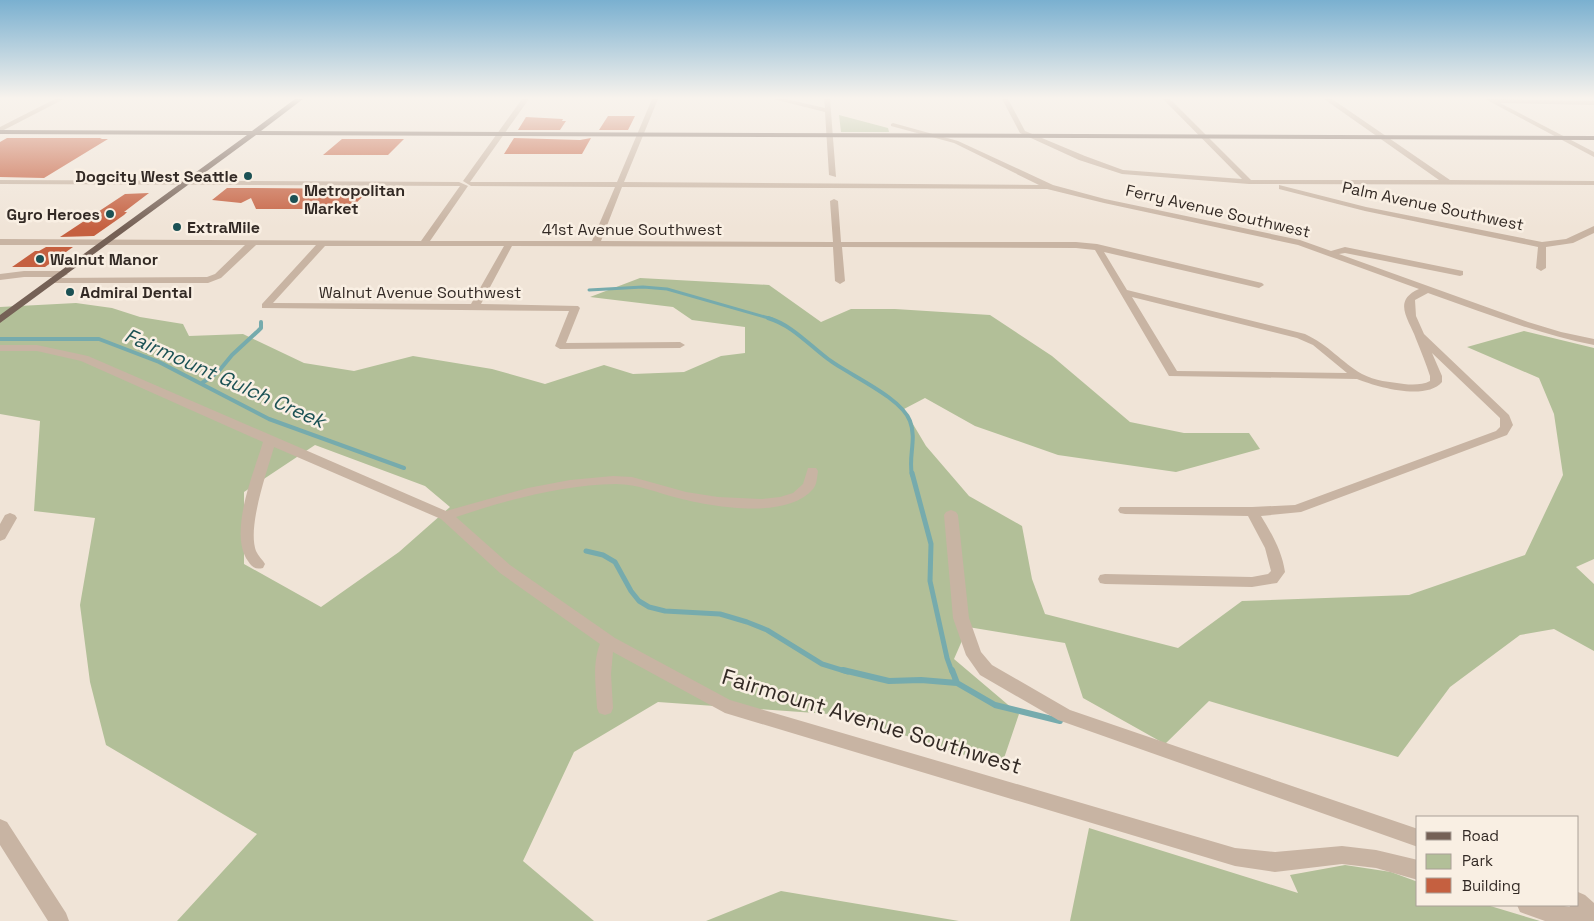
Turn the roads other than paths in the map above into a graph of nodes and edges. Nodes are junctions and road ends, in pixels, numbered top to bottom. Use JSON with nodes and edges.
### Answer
{"nodes":[{"id":1,"x":242,"y":142,"type":"edge"},
{"id":2,"x":495,"y":142,"type":"edge"},
{"id":3,"x":637,"y":142,"type":"edge"},
{"id":4,"x":830,"y":142,"type":"edge"},
{"id":5,"x":954,"y":142,"type":"edge"},
{"id":6,"x":1046,"y":142,"type":"edge"},
{"id":7,"x":1208,"y":142,"type":"edge"},
{"id":8,"x":1389,"y":142,"type":"edge"},
{"id":9,"x":1568,"y":142,"type":"edge"},
{"id":10,"x":1594,"y":155,"type":"edge"},
{"id":11,"x":833,"y":175,"type":"dead end"},
{"id":12,"x":0,"y":182,"type":"edge"},
{"id":13,"x":1249,"y":182,"type":"junction"},
{"id":14,"x":1264,"y":182,"type":"junction"},
{"id":15,"x":1447,"y":182,"type":"junction"},
{"id":16,"x":186,"y":183,"type":"junction"},
{"id":17,"x":1594,"y":183,"type":"edge"},
{"id":18,"x":465,"y":184,"type":"junction"},
{"id":19,"x":620,"y":185,"type":"junction"},
{"id":20,"x":1050,"y":186,"type":"junction"},
{"id":21,"x":834,"y":201,"type":"dead end"},
{"id":22,"x":1594,"y":229,"type":"edge"},
{"id":23,"x":0,"y":242,"type":"edge"},
{"id":24,"x":106,"y":242,"type":"junction"},
{"id":25,"x":254,"y":242,"type":"junction"},
{"id":26,"x":323,"y":242,"type":"junction"},
{"id":27,"x":424,"y":243,"type":"junction"},
{"id":28,"x":509,"y":244,"type":"junction"},
{"id":29,"x":595,"y":244,"type":"junction"},
{"id":30,"x":837,"y":244,"type":"junction"},
{"id":31,"x":1542,"y":245,"type":"junction"},
{"id":32,"x":1097,"y":247,"type":"junction"},
{"id":33,"x":1330,"y":254,"type":"junction"},
{"id":34,"x":1541,"y":268,"type":"dead end"},
{"id":35,"x":1460,"y":273,"type":"dead end"},
{"id":36,"x":63,"y":274,"type":"junction"},
{"id":37,"x":0,"y":277,"type":"edge"},
{"id":38,"x":54,"y":280,"type":"junction"},
{"id":39,"x":840,"y":281,"type":"dead end"},
{"id":40,"x":1259,"y":285,"type":"dead end"},
{"id":41,"x":1428,"y":289,"type":"junction"},
{"id":42,"x":1124,"y":292,"type":"junction"},
{"id":43,"x":474,"y":308,"type":"junction"},
{"id":44,"x":0,"y":320,"type":"edge"},
{"id":45,"x":1420,"y":335,"type":"junction"},
{"id":46,"x":1594,"y":342,"type":"edge"},
{"id":47,"x":680,"y":345,"type":"dead end"},
{"id":48,"x":0,"y":348,"type":"edge"},
{"id":49,"x":1358,"y":376,"type":"junction"},
{"id":50,"x":270,"y":440,"type":"junction"},
{"id":51,"x":812,"y":471,"type":"dead end"},
{"id":52,"x":1125,"y":510,"type":"dead end"},
{"id":53,"x":1252,"y":512,"type":"junction"},
{"id":54,"x":950,"y":515,"type":"dead end"},
{"id":55,"x":446,"y":516,"type":"junction"},
{"id":56,"x":10,"y":518,"type":"dead end"},
{"id":57,"x":0,"y":536,"type":"edge"},
{"id":58,"x":258,"y":564,"type":"dead end"},
{"id":59,"x":1105,"y":579,"type":"dead end"},
{"id":60,"x":610,"y":642,"type":"junction"},
{"id":61,"x":605,"y":708,"type":"dead end"},
{"id":62,"x":0,"y":828,"type":"edge"},
{"id":63,"x":1416,"y":837,"type":"edge"},
{"id":64,"x":1416,"y":869,"type":"edge"},
{"id":65,"x":1530,"y":906,"type":"edge"},
{"id":66,"x":1588,"y":910,"type":"edge"},
{"id":67,"x":59,"y":920,"type":"edge"}],
"edges":[{"from":1,"to":16,"type":"main road"},
{"from":2,"to":18,"type":"street"},
{"from":3,"to":19,"type":"street"},
{"from":4,"to":11,"type":"street"},
{"from":5,"to":20,"type":"street","name":"Ferry Avenue Southwest"},
{"from":6,"to":13,"type":"street"},
{"from":7,"to":13,"type":"street"},
{"from":8,"to":15,"type":"street"},
{"from":9,"to":10,"type":"street"},
{"from":12,"to":16,"type":"street"},
{"from":13,"to":14,"type":"street"},
{"from":14,"to":15,"type":"street"},
{"from":14,"to":31,"type":"street","name":"Palm Avenue Southwest"},
{"from":15,"to":17,"type":"street"},
{"from":16,"to":18,"type":"street"},
{"from":16,"to":24,"type":"main road"},
{"from":18,"to":19,"type":"street"},
{"from":18,"to":27,"type":"street"},
{"from":19,"to":20,"type":"street"},
{"from":19,"to":29,"type":"street"},
{"from":20,"to":33,"type":"street","name":"Ferry Avenue Southwest"},
{"from":21,"to":30,"type":"street"},
{"from":22,"to":31,"type":"street","name":"Palm Avenue Southwest"},
{"from":23,"to":24,"type":"street","name":"41st Avenue Southwest"},
{"from":24,"to":25,"type":"street","name":"41st Avenue Southwest"},
{"from":24,"to":36,"type":"main road"},
{"from":25,"to":26,"type":"street","name":"41st Avenue Southwest"},
{"from":25,"to":38,"type":"street"},
{"from":26,"to":27,"type":"street","name":"41st Avenue Southwest"},
{"from":26,"to":43,"type":"street","name":"Walnut Avenue Southwest"},
{"from":27,"to":28,"type":"street","name":"41st Avenue Southwest"},
{"from":28,"to":29,"type":"street","name":"41st Avenue Southwest"},
{"from":28,"to":43,"type":"street"},
{"from":29,"to":30,"type":"street","name":"41st Avenue Southwest"},
{"from":30,"to":32,"type":"street","name":"41st Avenue Southwest"},
{"from":30,"to":39,"type":"street"},
{"from":31,"to":34,"type":"street"},
{"from":32,"to":40,"type":"street","name":"41st Avenue Southwest"},
{"from":32,"to":42,"type":"street"},
{"from":33,"to":35,"type":"street"},
{"from":33,"to":41,"type":"street","name":"Ferry Avenue Southwest"},
{"from":36,"to":37,"type":"street"},
{"from":36,"to":38,"type":"main road"},
{"from":38,"to":44,"type":"main road"},
{"from":41,"to":45,"type":"street"},
{"from":41,"to":46,"type":"street","name":"Ferry Avenue Southwest"},
{"from":42,"to":49,"type":"street"},
{"from":42,"to":49,"type":"street"},
{"from":43,"to":47,"type":"street","name":"Walnut Avenue Southwest"},
{"from":45,"to":49,"type":"street"},
{"from":45,"to":53,"type":"street"},
{"from":48,"to":50,"type":"street","name":"Fairmount Avenue Southwest"},
{"from":50,"to":55,"type":"street","name":"Fairmount Avenue Southwest"},
{"from":50,"to":58,"type":"street"},
{"from":51,"to":55,"type":"street"},
{"from":52,"to":53,"type":"street"},
{"from":53,"to":59,"type":"street"},
{"from":54,"to":63,"type":"street"},
{"from":55,"to":60,"type":"street","name":"Fairmount Avenue Southwest"},
{"from":56,"to":57,"type":"street"},
{"from":60,"to":61,"type":"street"},
{"from":60,"to":64,"type":"street","name":"Fairmount Avenue Southwest"},
{"from":62,"to":67,"type":"street"},
{"from":65,"to":66,"type":"street"}]}
